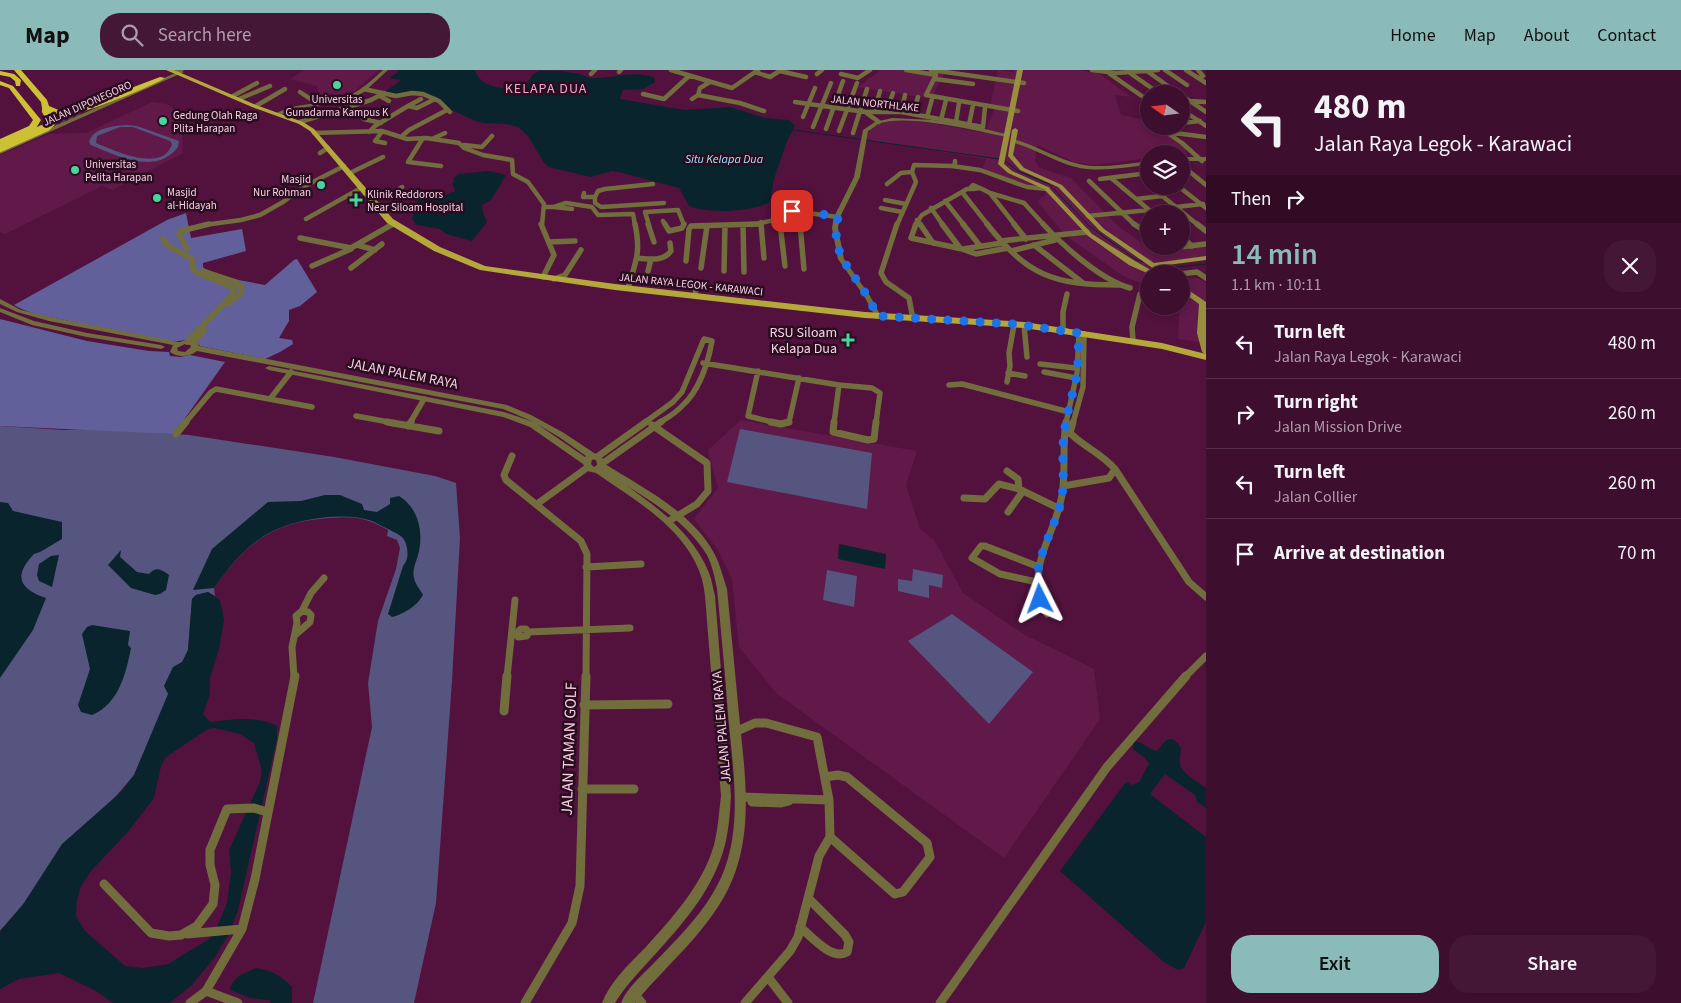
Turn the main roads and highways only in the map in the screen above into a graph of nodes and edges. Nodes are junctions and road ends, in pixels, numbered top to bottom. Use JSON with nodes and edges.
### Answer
{"nodes":[{"id":1,"x":17,"y":70,"type":"edge"},
{"id":2,"x":24,"y":70,"type":"edge"},
{"id":3,"x":1020,"y":70,"type":"edge"},
{"id":4,"x":1024,"y":70,"type":"edge"},
{"id":5,"x":178,"y":71,"type":"edge"},
{"id":6,"x":0,"y":73,"type":"edge"},
{"id":7,"x":162,"y":78,"type":"road end"},
{"id":8,"x":1021,"y":83,"type":"junction"},
{"id":9,"x":3,"y":84,"type":"edge"},
{"id":10,"x":16,"y":92,"type":"junction"},
{"id":11,"x":45,"y":107,"type":"junction"},
{"id":12,"x":1015,"y":111,"type":"junction"},
{"id":13,"x":0,"y":145,"type":"edge"},
{"id":14,"x":1010,"y":155,"type":"junction"},
{"id":15,"x":1002,"y":158,"type":"junction"},
{"id":16,"x":1206,"y":258,"type":"edge"},
{"id":17,"x":1148,"y":265,"type":"edge"},
{"id":18,"x":1176,"y":265,"type":"edge"},
{"id":19,"x":1140,"y":267,"type":"edge"},
{"id":20,"x":1190,"y":290,"type":"edge"},
{"id":21,"x":1190,"y":292,"type":"edge"},
{"id":22,"x":1204,"y":300,"type":"edge"},
{"id":23,"x":1203,"y":334,"type":"edge"},
{"id":24,"x":1206,"y":352,"type":"edge"},
{"id":25,"x":1206,"y":357,"type":"edge"}],
"edges":[{"from":1,"to":11,"type":"highway"},
{"from":2,"to":11,"type":"highway"},
{"from":3,"to":8,"type":"main road"},
{"from":4,"to":8,"type":"main road"},
{"from":5,"to":25,"type":"main road","name":"JALAN RAYA LEGOK - KARAWACI"},
{"from":6,"to":10,"type":"highway"},
{"from":7,"to":11,"type":"highway"},
{"from":8,"to":12,"type":"main road"},
{"from":9,"to":10,"type":"highway"},
{"from":10,"to":13,"type":"highway"},
{"from":11,"to":13,"type":"highway","bridge":true},
{"from":12,"to":14,"type":"main road"},
{"from":12,"to":15,"type":"main road"},
{"from":14,"to":15,"type":"main road"},
{"from":14,"to":17,"type":"main road"},
{"from":15,"to":19,"type":"main road"},
{"from":16,"to":18,"type":"main road"},
{"from":20,"to":22,"type":"main road"},
{"from":21,"to":22,"type":"main road"},
{"from":22,"to":23,"type":"main road"},
{"from":23,"to":24,"type":"main road"}]}
